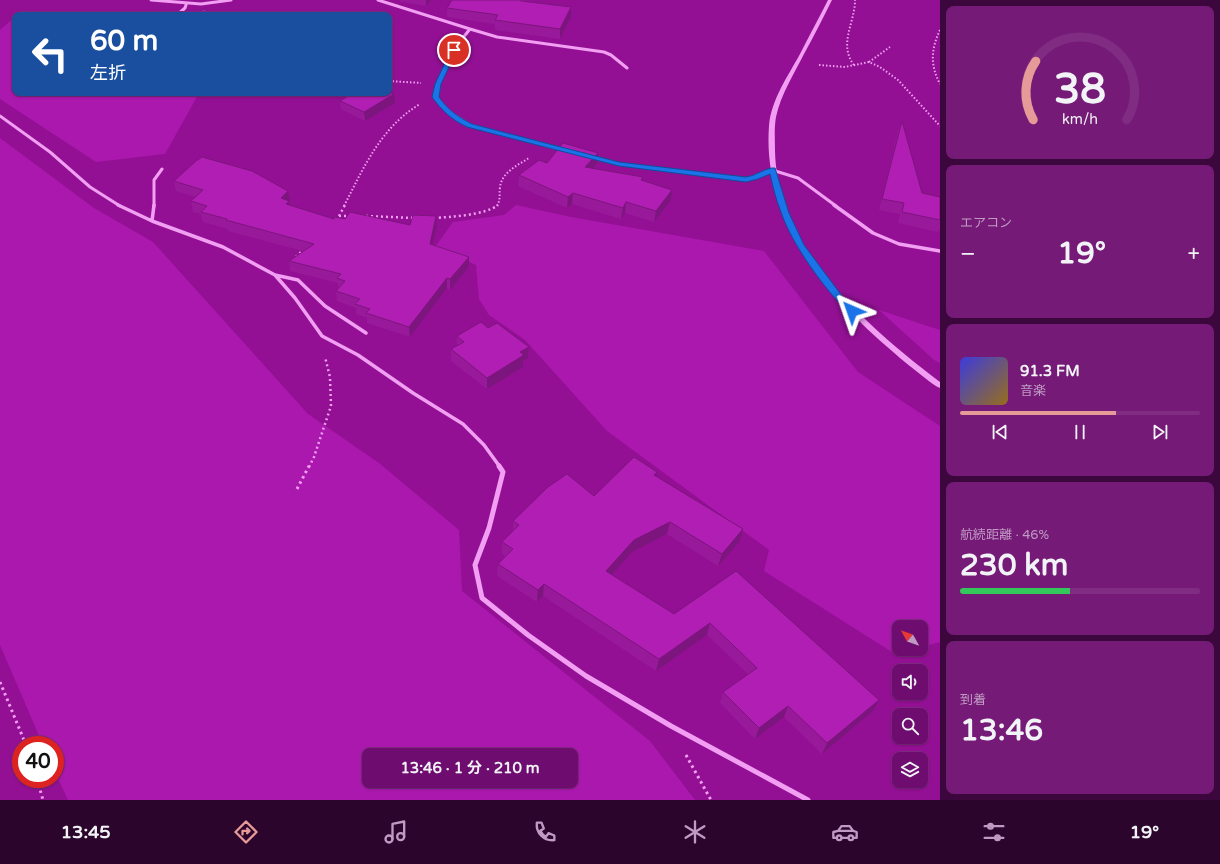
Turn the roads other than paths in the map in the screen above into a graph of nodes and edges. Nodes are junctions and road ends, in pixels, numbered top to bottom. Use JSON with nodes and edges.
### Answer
{"nodes":[{"id":1,"x":151,"y":0,"type":"edge"},
{"id":2,"x":231,"y":0,"type":"edge"},
{"id":3,"x":378,"y":0,"type":"edge"},
{"id":4,"x":830,"y":0,"type":"edge"},
{"id":5,"x":186,"y":4,"type":"junction"},
{"id":6,"x":180,"y":12,"type":"edge"},
{"id":7,"x":470,"y":29,"type":"junction"},
{"id":8,"x":627,"y":68,"type":"dead end"},
{"id":9,"x":0,"y":116,"type":"edge"},
{"id":10,"x":567,"y":151,"type":"edge"},
{"id":11,"x":590,"y":157,"type":"edge"},
{"id":12,"x":162,"y":169,"type":"dead end"},
{"id":13,"x":772,"y":170,"type":"junction"},
{"id":14,"x":152,"y":221,"type":"junction"},
{"id":15,"x":940,"y":251,"type":"edge"},
{"id":16,"x":275,"y":275,"type":"junction"},
{"id":17,"x":366,"y":333,"type":"dead end"},
{"id":18,"x":940,"y":386,"type":"edge"},
{"id":19,"x":808,"y":800,"type":"edge"}],
"edges":[{"from":1,"to":5,"type":"street"},
{"from":2,"to":5,"type":"street"},
{"from":3,"to":7,"type":"street"},
{"from":4,"to":13,"type":"street"},
{"from":5,"to":6,"type":"street"},
{"from":7,"to":8,"type":"street"},
{"from":7,"to":10,"type":"street"},
{"from":9,"to":14,"type":"street"},
{"from":11,"to":13,"type":"street"},
{"from":12,"to":14,"type":"street"},
{"from":13,"to":15,"type":"street"},
{"from":13,"to":18,"type":"street"},
{"from":14,"to":16,"type":"street"},
{"from":16,"to":17,"type":"street"},
{"from":16,"to":19,"type":"street"}]}
